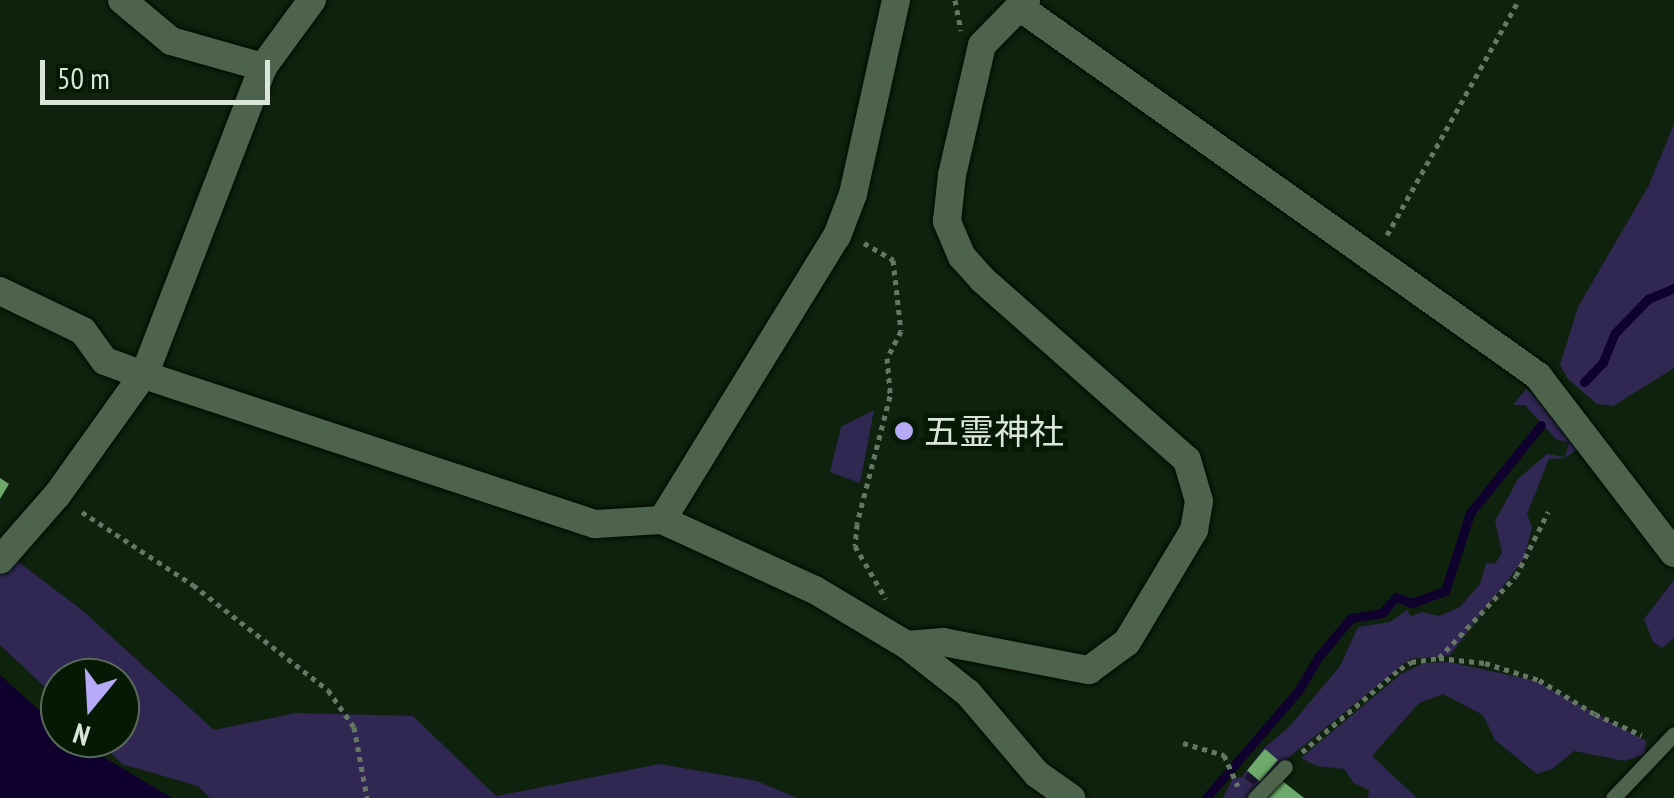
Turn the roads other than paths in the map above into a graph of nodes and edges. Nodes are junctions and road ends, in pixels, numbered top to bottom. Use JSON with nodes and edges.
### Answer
{"nodes":[{"id":1,"x":122,"y":0,"type":"edge"},
{"id":2,"x":312,"y":0,"type":"edge"},
{"id":3,"x":896,"y":0,"type":"edge"},
{"id":4,"x":1024,"y":4,"type":"edge"},
{"id":5,"x":262,"y":67,"type":"junction"},
{"id":6,"x":0,"y":291,"type":"edge"},
{"id":7,"x":662,"y":520,"type":"junction"},
{"id":8,"x":1674,"y":553,"type":"edge"},
{"id":9,"x":3,"y":557,"type":"edge"},
{"id":10,"x":907,"y":646,"type":"junction"},
{"id":11,"x":1668,"y":740,"type":"edge"},
{"id":12,"x":1284,"y":766,"type":"road end"},
{"id":13,"x":1071,"y":798,"type":"edge"},
{"id":14,"x":1256,"y":798,"type":"edge"},
{"id":15,"x":1613,"y":798,"type":"edge"}],
"edges":[{"from":1,"to":5,"type":"street"},
{"from":2,"to":5,"type":"street"},
{"from":3,"to":7,"type":"street"},
{"from":4,"to":8,"type":"street"},
{"from":4,"to":10,"type":"street"},
{"from":5,"to":7,"type":"street"},
{"from":6,"to":9,"type":"street"},
{"from":7,"to":10,"type":"street"},
{"from":10,"to":13,"type":"street"},
{"from":11,"to":15,"type":"lane"},
{"from":12,"to":14,"type":"lane"}]}
